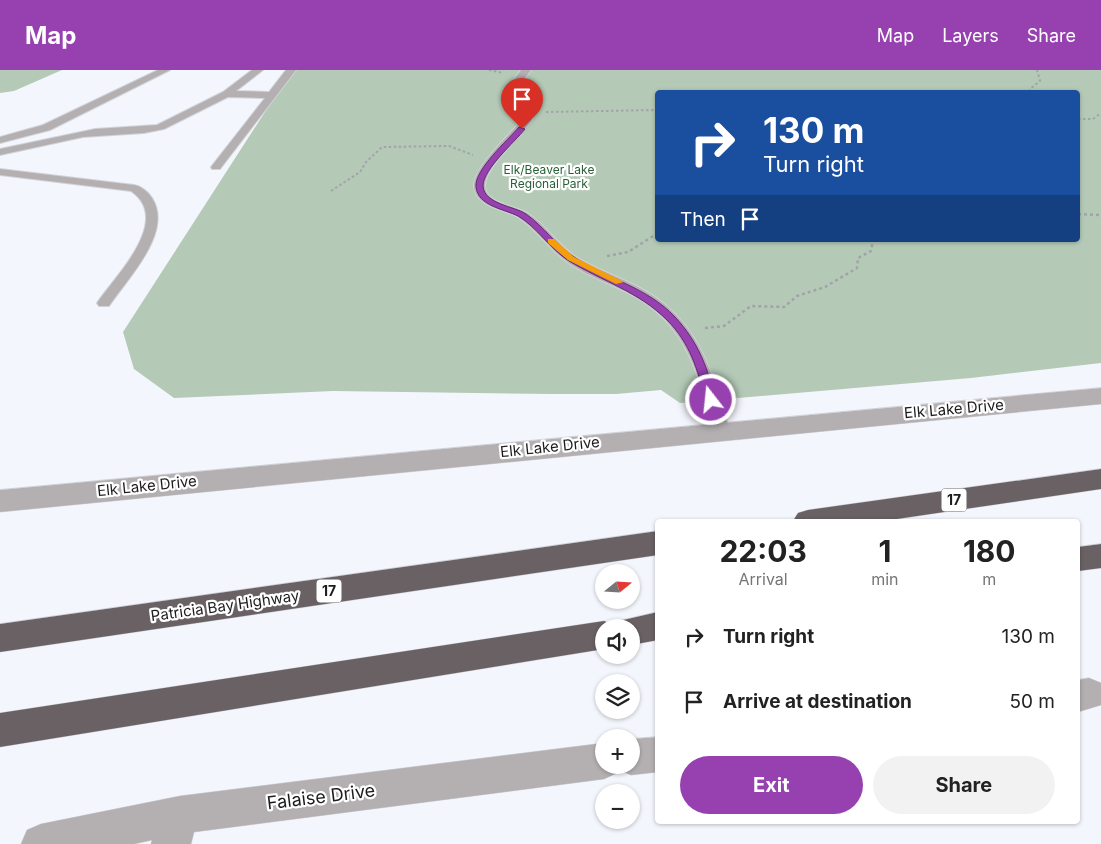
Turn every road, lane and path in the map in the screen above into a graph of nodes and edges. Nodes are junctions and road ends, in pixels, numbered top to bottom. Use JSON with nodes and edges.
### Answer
{"nodes":[{"id":1,"x":165,"y":70,"type":"edge"},
{"id":2,"x":258,"y":70,"type":"edge"},
{"id":3,"x":291,"y":70,"type":"edge"},
{"id":4,"x":526,"y":70,"type":"edge"},
{"id":5,"x":1037,"y":70,"type":"edge"},
{"id":6,"x":1030,"y":90,"type":"edge"},
{"id":7,"x":226,"y":94,"type":"junction"},
{"id":8,"x":271,"y":96,"type":"junction"},
{"id":9,"x":655,"y":110,"type":"edge"},
{"id":10,"x":528,"y":112,"type":"junction"},
{"id":11,"x":1101,"y":113,"type":"edge"},
{"id":12,"x":1080,"y":119,"type":"edge"},
{"id":13,"x":0,"y":140,"type":"edge"},
{"id":14,"x":0,"y":152,"type":"edge"},
{"id":15,"x":492,"y":161,"type":"junction"},
{"id":16,"x":216,"y":167,"type":"dead end"},
{"id":17,"x":0,"y":172,"type":"edge"},
{"id":18,"x":331,"y":191,"type":"dead end"},
{"id":19,"x":1080,"y":214,"type":"edge"},
{"id":20,"x":1101,"y":215,"type":"edge"},
{"id":21,"x":655,"y":235,"type":"edge"},
{"id":22,"x":873,"y":242,"type":"edge"},
{"id":23,"x":580,"y":263,"type":"junction"},
{"id":24,"x":104,"y":303,"type":"dead end"},
{"id":25,"x":677,"y":326,"type":"junction"},
{"id":26,"x":1101,"y":396,"type":"edge"},
{"id":27,"x":722,"y":431,"type":"junction"},
{"id":28,"x":1101,"y":479,"type":"edge"},
{"id":29,"x":0,"y":501,"type":"edge"},
{"id":30,"x":822,"y":519,"type":"edge"},
{"id":31,"x":655,"y":543,"type":"edge"},
{"id":32,"x":1101,"y":556,"type":"edge"},
{"id":33,"x":1080,"y":560,"type":"edge"},
{"id":34,"x":655,"y":626,"type":"edge"},
{"id":35,"x":640,"y":629,"type":"edge"},
{"id":36,"x":595,"y":636,"type":"edge"},
{"id":37,"x":0,"y":638,"type":"edge"},
{"id":38,"x":0,"y":730,"type":"edge"},
{"id":39,"x":655,"y":754,"type":"edge"},
{"id":40,"x":640,"y":756,"type":"edge"},
{"id":41,"x":595,"y":762,"type":"edge"},
{"id":42,"x":175,"y":830,"type":"edge"},
{"id":43,"x":41,"y":844,"type":"edge"}],
"edges":[{"from":1,"to":13,"type":"lane"},
{"from":2,"to":7,"type":"lane"},
{"from":3,"to":8,"type":"lane"},
{"from":4,"to":10,"type":"lane"},
{"from":5,"to":6,"type":"path"},
{"from":7,"to":8,"type":"lane"},
{"from":7,"to":14,"type":"lane"},
{"from":8,"to":16,"type":"lane"},
{"from":9,"to":10,"type":"path"},
{"from":10,"to":15,"type":"lane"},
{"from":11,"to":12,"type":"path"},
{"from":15,"to":18,"type":"path"},
{"from":15,"to":23,"type":"lane"},
{"from":17,"to":24,"type":"lane"},
{"from":19,"to":20,"type":"path"},
{"from":21,"to":23,"type":"path"},
{"from":22,"to":25,"type":"path"},
{"from":23,"to":25,"type":"lane"},
{"from":25,"to":27,"type":"lane"},
{"from":26,"to":27,"type":"street","name":"Elk Lake Drive"},
{"from":27,"to":29,"type":"street","name":"Elk Lake Drive"},
{"from":28,"to":30,"type":"highway","number":"17"},
{"from":31,"to":37,"type":"highway","name":"Patricia Bay Highway","number":"17"},
{"from":32,"to":33,"type":"highway"},
{"from":34,"to":35,"type":"highway"},
{"from":36,"to":38,"type":"highway"},
{"from":39,"to":40,"type":"street"},
{"from":41,"to":42,"type":"street","name":"Falaise Drive"},
{"from":42,"to":43,"type":"street","name":"Falaise Drive"}]}
